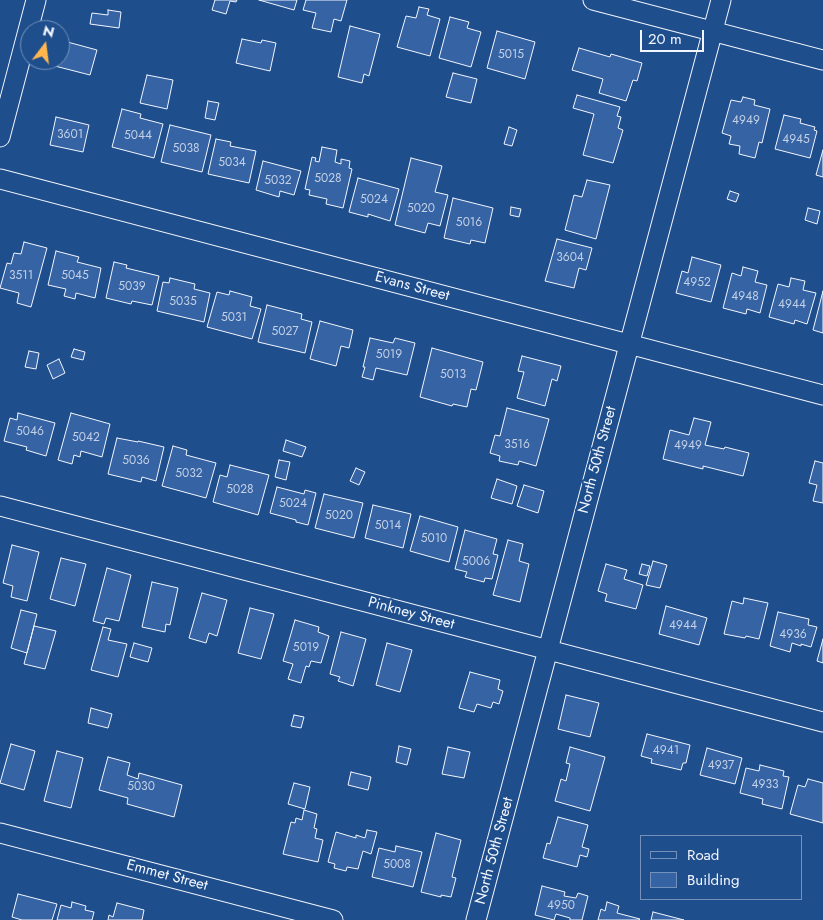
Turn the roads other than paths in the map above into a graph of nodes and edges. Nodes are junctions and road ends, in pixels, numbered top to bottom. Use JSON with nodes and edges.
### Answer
{"nodes":[{"id":1,"x":36,"y":0,"type":"edge"},
{"id":2,"x":593,"y":0,"type":"edge"},
{"id":3,"x":721,"y":0,"type":"edge"},
{"id":4,"x":712,"y":31,"type":"junction"},
{"id":5,"x":823,"y":60,"type":"edge"},
{"id":6,"x":0,"y":137,"type":"edge"},
{"id":7,"x":0,"y":179,"type":"edge"},
{"id":8,"x":629,"y":344,"type":"junction"},
{"id":9,"x":823,"y":395,"type":"edge"},
{"id":10,"x":0,"y":506,"type":"edge"},
{"id":11,"x":547,"y":650,"type":"junction"},
{"id":12,"x":823,"y":722,"type":"edge"},
{"id":13,"x":0,"y":833,"type":"edge"},
{"id":14,"x":333,"y":920,"type":"edge"},
{"id":15,"x":476,"y":920,"type":"edge"}],
"edges":[{"from":1,"to":6,"type":"street"},
{"from":2,"to":4,"type":"street"},
{"from":3,"to":4,"type":"street","name":"North 50th Street"},
{"from":4,"to":5,"type":"street"},
{"from":4,"to":8,"type":"street","name":"North 50th Street"},
{"from":7,"to":8,"type":"street","name":"Evans Street"},
{"from":8,"to":9,"type":"street","name":"Evans Street"},
{"from":8,"to":11,"type":"street","name":"North 50th Street"},
{"from":10,"to":11,"type":"street","name":"Pinkney Street"},
{"from":11,"to":12,"type":"street","name":"Pinkney Street"},
{"from":11,"to":15,"type":"street","name":"North 50th Street"},
{"from":13,"to":14,"type":"street","name":"Emmet Street"}]}
